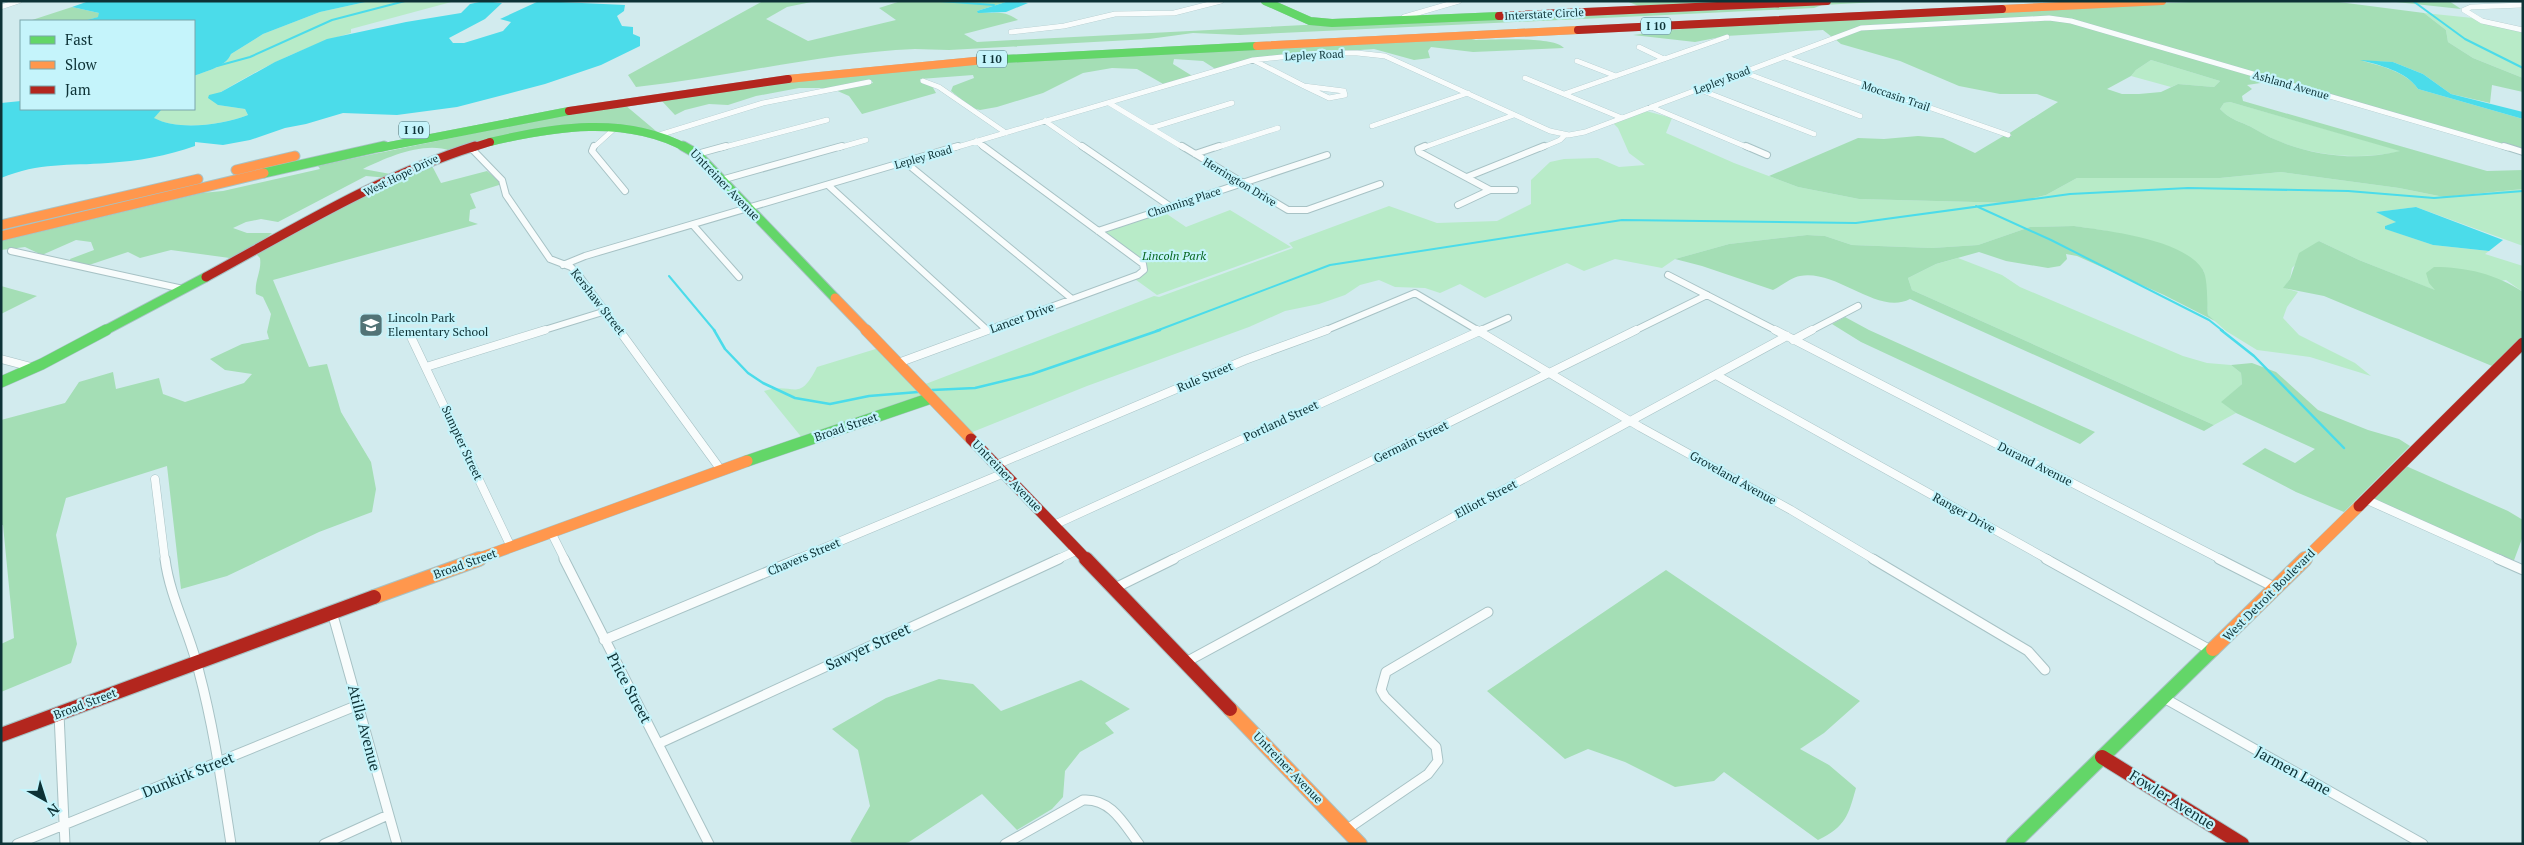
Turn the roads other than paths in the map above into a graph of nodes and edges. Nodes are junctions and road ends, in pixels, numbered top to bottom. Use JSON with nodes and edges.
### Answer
{"nodes":[{"id":1,"x":19,"y":1,"type":"edge"},
{"id":2,"x":1221,"y":1,"type":"edge"},
{"id":3,"x":1265,"y":1,"type":"edge"},
{"id":4,"x":1459,"y":1,"type":"edge"},
{"id":5,"x":1827,"y":1,"type":"edge"},
{"id":6,"x":2012,"y":1,"type":"edge"},
{"id":7,"x":2162,"y":1,"type":"edge"},
{"id":8,"x":2523,"y":5,"type":"edge"},
{"id":9,"x":1,"y":7,"type":"edge"},
{"id":10,"x":2058,"y":19,"type":"joint"},
{"id":11,"x":1401,"y":21,"type":"junction"},
{"id":12,"x":2523,"y":30,"type":"edge"},
{"id":13,"x":1011,"y":32,"type":"dead end"},
{"id":14,"x":1727,"y":37,"type":"dead end"},
{"id":15,"x":1639,"y":47,"type":"dead end"},
{"id":16,"x":1785,"y":56,"type":"junction"},
{"id":17,"x":1664,"y":59,"type":"junction"},
{"id":18,"x":1254,"y":60,"type":"junction"},
{"id":19,"x":1577,"y":61,"type":"dead end"},
{"id":20,"x":1743,"y":72,"type":"junction"},
{"id":21,"x":1616,"y":76,"type":"junction"},
{"id":22,"x":1525,"y":78,"type":"dead end"},
{"id":23,"x":923,"y":81,"type":"dead end"},
{"id":24,"x":870,"y":82,"type":"dead end"},
{"id":25,"x":1304,"y":86,"type":"junction"},
{"id":26,"x":1698,"y":89,"type":"junction"},
{"id":27,"x":1468,"y":93,"type":"junction"},
{"id":28,"x":1564,"y":94,"type":"junction"},
{"id":29,"x":1109,"y":103,"type":"junction"},
{"id":30,"x":1232,"y":103,"type":"dead end"},
{"id":31,"x":1650,"y":107,"type":"junction"},
{"id":32,"x":1514,"y":115,"type":"junction"},
{"id":33,"x":1860,"y":116,"type":"dead end"},
{"id":34,"x":1622,"y":118,"type":"junction"},
{"id":35,"x":827,"y":120,"type":"dead end"},
{"id":36,"x":1045,"y":122,"type":"junction"},
{"id":37,"x":1372,"y":126,"type":"dead end"},
{"id":38,"x":614,"y":128,"type":"junction"},
{"id":39,"x":1151,"y":128,"type":"junction"},
{"id":40,"x":1278,"y":128,"type":"dead end"},
{"id":41,"x":640,"y":131,"type":"joint"},
{"id":42,"x":1006,"y":133,"type":"junction"},
{"id":43,"x":1814,"y":134,"type":"dead end"},
{"id":44,"x":659,"y":135,"type":"junction"},
{"id":45,"x":1565,"y":135,"type":"junction"},
{"id":46,"x":2008,"y":135,"type":"dead end"},
{"id":47,"x":866,"y":140,"type":"dead end"},
{"id":48,"x":976,"y":142,"type":"junction"},
{"id":49,"x":470,"y":146,"type":"junction"},
{"id":50,"x":2523,"y":152,"type":"edge"},
{"id":51,"x":697,"y":154,"type":"junction"},
{"id":52,"x":1195,"y":154,"type":"junction"},
{"id":53,"x":1327,"y":155,"type":"dead end"},
{"id":54,"x":1767,"y":155,"type":"dead end"},
{"id":55,"x":904,"y":162,"type":"junction"},
{"id":56,"x":1468,"y":177,"type":"junction"},
{"id":57,"x":721,"y":180,"type":"junction"},
{"id":58,"x":1242,"y":183,"type":"junction"},
{"id":59,"x":1380,"y":184,"type":"dead end"},
{"id":60,"x":828,"y":185,"type":"junction"},
{"id":61,"x":1490,"y":190,"type":"junction"},
{"id":62,"x":1515,"y":190,"type":"dead end"},
{"id":63,"x":625,"y":191,"type":"dead end"},
{"id":64,"x":1458,"y":205,"type":"dead end"},
{"id":65,"x":1171,"y":207,"type":"junction"},
{"id":66,"x":748,"y":208,"type":"junction"},
{"id":67,"x":1,"y":225,"type":"edge"},
{"id":68,"x":693,"y":225,"type":"junction"},
{"id":69,"x":1098,"y":231,"type":"junction"},
{"id":70,"x":1,"y":236,"type":"edge"},
{"id":71,"x":10,"y":251,"type":"dead end"},
{"id":72,"x":562,"y":265,"type":"junction"},
{"id":73,"x":1668,"y":275,"type":"dead end"},
{"id":74,"x":739,"y":277,"type":"dead end"},
{"id":75,"x":183,"y":289,"type":"junction"},
{"id":76,"x":1415,"y":292,"type":"joint"},
{"id":77,"x":1707,"y":295,"type":"junction"},
{"id":78,"x":1072,"y":299,"type":"junction"},
{"id":79,"x":1858,"y":306,"type":"dead end"},
{"id":80,"x":606,"y":311,"type":"junction"},
{"id":81,"x":1508,"y":318,"type":"dead end"},
{"id":82,"x":987,"y":330,"type":"junction"},
{"id":83,"x":1480,"y":331,"type":"junction"},
{"id":84,"x":1790,"y":338,"type":"junction"},
{"id":85,"x":412,"y":339,"type":"dead end"},
{"id":86,"x":2523,"y":343,"type":"edge"},
{"id":87,"x":1,"y":359,"type":"edge"},
{"id":88,"x":898,"y":363,"type":"junction"},
{"id":89,"x":426,"y":367,"type":"junction"},
{"id":90,"x":35,"y":368,"type":"junction"},
{"id":91,"x":1550,"y":373,"type":"junction"},
{"id":92,"x":1716,"y":375,"type":"junction"},
{"id":93,"x":1,"y":382,"type":"edge"},
{"id":94,"x":931,"y":398,"type":"junction"},
{"id":95,"x":1630,"y":421,"type":"junction"},
{"id":96,"x":1000,"y":469,"type":"junction"},
{"id":97,"x":721,"y":470,"type":"junction"},
{"id":98,"x":155,"y":479,"type":"dead end"},
{"id":99,"x":2365,"y":499,"type":"junction"},
{"id":100,"x":1054,"y":525,"type":"junction"},
{"id":101,"x":552,"y":532,"type":"junction"},
{"id":102,"x":511,"y":547,"type":"junction"},
{"id":103,"x":1078,"y":550,"type":"junction"},
{"id":104,"x":2523,"y":570,"type":"edge"},
{"id":105,"x":1115,"y":588,"type":"junction"},
{"id":106,"x":2276,"y":588,"type":"junction"},
{"id":107,"x":332,"y":612,"type":"junction"},
{"id":108,"x":1488,"y":612,"type":"dead end"},
{"id":109,"x":604,"y":640,"type":"junction"},
{"id":110,"x":2212,"y":651,"type":"junction"},
{"id":111,"x":196,"y":662,"type":"junction"},
{"id":112,"x":1186,"y":662,"type":"junction"},
{"id":113,"x":2045,"y":670,"type":"dead end"},
{"id":114,"x":2164,"y":698,"type":"junction"},
{"id":115,"x":358,"y":705,"type":"junction"},
{"id":116,"x":59,"y":714,"type":"junction"},
{"id":117,"x":1,"y":735,"type":"edge"},
{"id":118,"x":658,"y":744,"type":"junction"},
{"id":119,"x":2102,"y":757,"type":"junction"},
{"id":120,"x":217,"y":762,"type":"junction"},
{"id":121,"x":388,"y":815,"type":"junction"},
{"id":122,"x":65,"y":825,"type":"junction"},
{"id":123,"x":1346,"y":830,"type":"junction"},
{"id":124,"x":17,"y":844,"type":"edge"},
{"id":125,"x":65,"y":844,"type":"edge"},
{"id":126,"x":231,"y":844,"type":"edge"},
{"id":127,"x":324,"y":844,"type":"edge"},
{"id":128,"x":397,"y":844,"type":"edge"},
{"id":129,"x":709,"y":844,"type":"edge"},
{"id":130,"x":1005,"y":844,"type":"edge"},
{"id":131,"x":1139,"y":844,"type":"edge"},
{"id":132,"x":1360,"y":844,"type":"edge"},
{"id":133,"x":2014,"y":844,"type":"edge"},
{"id":134,"x":2242,"y":844,"type":"edge"},
{"id":135,"x":2423,"y":844,"type":"edge"}],
"edges":[{"from":1,"to":9,"type":"street"},
{"from":2,"to":13,"type":"street"},
{"from":3,"to":11,"type":"main road","name":"Interstate Circle"},
{"from":4,"to":11,"type":"street"},
{"from":5,"to":11,"type":"main road","name":"Interstate Circle"},
{"from":6,"to":67,"type":"main road","number":"I 10"},
{"from":7,"to":70,"type":"main road","number":"I 10"},
{"from":8,"to":12,"type":"street"},
{"from":10,"to":16,"type":"street","name":"Lepley Road"},
{"from":10,"to":50,"type":"street","name":"Ashland Avenue"},
{"from":14,"to":17,"type":"street"},
{"from":15,"to":17,"type":"street"},
{"from":16,"to":20,"type":"street","name":"Lepley Road"},
{"from":16,"to":46,"type":"street","name":"Moccasin Trail"},
{"from":17,"to":21,"type":"street"},
{"from":18,"to":25,"type":"street"},
{"from":18,"to":27,"type":"street","name":"Lepley Road"},
{"from":18,"to":29,"type":"street","name":"Lepley Road"},
{"from":19,"to":21,"type":"street"},
{"from":20,"to":26,"type":"street","name":"Lepley Road"},
{"from":20,"to":33,"type":"street"},
{"from":21,"to":28,"type":"street"},
{"from":22,"to":28,"type":"street"},
{"from":23,"to":42,"type":"street"},
{"from":24,"to":44,"type":"street"},
{"from":25,"to":25,"type":"street"},
{"from":26,"to":31,"type":"street","name":"Lepley Road"},
{"from":26,"to":43,"type":"street"},
{"from":27,"to":32,"type":"street","name":"Lepley Road"},
{"from":27,"to":37,"type":"street"},
{"from":28,"to":34,"type":"street"},
{"from":29,"to":36,"type":"street","name":"Lepley Road"},
{"from":29,"to":39,"type":"street","name":"Herrington Drive"},
{"from":30,"to":39,"type":"street"},
{"from":31,"to":34,"type":"street","name":"Lepley Road"},
{"from":31,"to":54,"type":"street"},
{"from":32,"to":45,"type":"street","name":"Lepley Road"},
{"from":32,"to":56,"type":"street"},
{"from":34,"to":45,"type":"street","name":"Lepley Road"},
{"from":35,"to":51,"type":"street"},
{"from":36,"to":42,"type":"street","name":"Lepley Road"},
{"from":36,"to":65,"type":"street"},
{"from":38,"to":41,"type":"main road","name":"West Hope Drive"},
{"from":38,"to":49,"type":"main road","name":"West Hope Drive"},
{"from":38,"to":63,"type":"street"},
{"from":39,"to":52,"type":"street","name":"Herrington Drive"},
{"from":40,"to":52,"type":"street"},
{"from":41,"to":44,"type":"main road","name":"Untreiner Avenue"},
{"from":42,"to":48,"type":"street","name":"Lepley Road"},
{"from":44,"to":51,"type":"main road","name":"Untreiner Avenue"},
{"from":45,"to":56,"type":"street"},
{"from":47,"to":57,"type":"street"},
{"from":48,"to":55,"type":"street","name":"Lepley Road"},
{"from":48,"to":69,"type":"street"},
{"from":49,"to":72,"type":"street","name":"Kershaw Street"},
{"from":49,"to":75,"type":"main road","name":"West Hope Drive"},
{"from":51,"to":57,"type":"main road","name":"Untreiner Avenue"},
{"from":52,"to":58,"type":"street","name":"Herrington Drive"},
{"from":53,"to":58,"type":"street","name":"Channing Place"},
{"from":55,"to":60,"type":"street","name":"Lepley Road"},
{"from":55,"to":78,"type":"street"},
{"from":56,"to":61,"type":"street"},
{"from":57,"to":66,"type":"main road","name":"Untreiner Avenue"},
{"from":58,"to":59,"type":"street","name":"Herrington Drive"},
{"from":58,"to":65,"type":"street","name":"Channing Place"},
{"from":60,"to":66,"type":"street","name":"Lepley Road"},
{"from":60,"to":82,"type":"street"},
{"from":61,"to":62,"type":"street"},
{"from":61,"to":64,"type":"street"},
{"from":65,"to":69,"type":"street","name":"Channing Place"},
{"from":66,"to":68,"type":"street","name":"Lepley Road"},
{"from":66,"to":88,"type":"main road","name":"Untreiner Avenue"},
{"from":68,"to":72,"type":"street","name":"Lepley Road"},
{"from":68,"to":74,"type":"street"},
{"from":69,"to":78,"type":"street","name":"Lancer Drive"},
{"from":71,"to":75,"type":"street"},
{"from":72,"to":80,"type":"street","name":"Kershaw Street"},
{"from":73,"to":77,"type":"street","name":"Durand Avenue"},
{"from":75,"to":90,"type":"main road","name":"West Hope Drive"},
{"from":76,"to":83,"type":"street","name":"Groveland Avenue"},
{"from":76,"to":96,"type":"street","name":"Rule Street"},
{"from":77,"to":84,"type":"street","name":"Durand Avenue"},
{"from":77,"to":91,"type":"street","name":"Germain Street"},
{"from":78,"to":82,"type":"street","name":"Lancer Drive"},
{"from":79,"to":84,"type":"street","name":"Elliott Street"},
{"from":80,"to":89,"type":"street"},
{"from":80,"to":97,"type":"street","name":"Kershaw Street"},
{"from":81,"to":83,"type":"street","name":"Portland Street"},
{"from":82,"to":88,"type":"street","name":"Lancer Drive"},
{"from":83,"to":91,"type":"street","name":"Groveland Avenue"},
{"from":83,"to":100,"type":"street","name":"Portland Street"},
{"from":84,"to":92,"type":"street","name":"Elliott Street"},
{"from":84,"to":106,"type":"street","name":"Durand Avenue"},
{"from":85,"to":89,"type":"street","name":"Sumpter Street"},
{"from":86,"to":99,"type":"main road","name":"West Detroit Boulevard"},
{"from":87,"to":90,"type":"street"},
{"from":88,"to":94,"type":"main road","name":"Untreiner Avenue"},
{"from":89,"to":102,"type":"street","name":"Sumpter Street"},
{"from":90,"to":93,"type":"main road","name":"West Hope Drive"},
{"from":91,"to":95,"type":"street","name":"Groveland Avenue"},
{"from":91,"to":105,"type":"street","name":"Germain Street"},
{"from":92,"to":95,"type":"street","name":"Elliott Street"},
{"from":92,"to":110,"type":"street","name":"Ranger Drive"},
{"from":94,"to":96,"type":"main road","name":"Untreiner Avenue"},
{"from":94,"to":97,"type":"main road","name":"Broad Street"},
{"from":95,"to":112,"type":"street","name":"Elliott Street"},
{"from":95,"to":113,"type":"street","name":"Groveland Avenue"},
{"from":96,"to":100,"type":"main road","name":"Untreiner Avenue"},
{"from":96,"to":109,"type":"street","name":"Chavers Street"},
{"from":97,"to":101,"type":"main road","name":"Broad Street"},
{"from":98,"to":111,"type":"street"},
{"from":99,"to":104,"type":"street"},
{"from":99,"to":106,"type":"main road","name":"West Detroit Boulevard"},
{"from":100,"to":103,"type":"main road","name":"Untreiner Avenue"},
{"from":101,"to":102,"type":"main road","name":"Broad Street"},
{"from":101,"to":109,"type":"street","name":"Price Street"},
{"from":102,"to":107,"type":"main road","name":"Broad Street"},
{"from":103,"to":105,"type":"main road","name":"Untreiner Avenue"},
{"from":103,"to":118,"type":"street","name":"Sawyer Street"},
{"from":105,"to":112,"type":"main road","name":"Untreiner Avenue"},
{"from":106,"to":110,"type":"main road","name":"West Detroit Boulevard"},
{"from":107,"to":111,"type":"main road","name":"Broad Street"},
{"from":107,"to":115,"type":"street","name":"Atilla Avenue"},
{"from":108,"to":123,"type":"street"},
{"from":109,"to":118,"type":"street","name":"Price Street"},
{"from":110,"to":114,"type":"main road","name":"West Detroit Boulevard"},
{"from":111,"to":116,"type":"main road","name":"Broad Street"},
{"from":111,"to":120,"type":"street"},
{"from":112,"to":123,"type":"main road","name":"Untreiner Avenue"},
{"from":114,"to":119,"type":"main road","name":"West Detroit Boulevard"},
{"from":114,"to":135,"type":"street","name":"Jarmen Lane"},
{"from":115,"to":120,"type":"street","name":"Dunkirk Street"},
{"from":115,"to":121,"type":"street","name":"Atilla Avenue"},
{"from":116,"to":117,"type":"main road","name":"Broad Street"},
{"from":116,"to":122,"type":"street"},
{"from":118,"to":129,"type":"street","name":"Price Street"},
{"from":119,"to":133,"type":"main road","name":"West Detroit Boulevard"},
{"from":119,"to":134,"type":"main road","name":"Fowler Avenue"},
{"from":120,"to":122,"type":"street","name":"Dunkirk Street"},
{"from":120,"to":126,"type":"street"},
{"from":121,"to":127,"type":"street"},
{"from":121,"to":128,"type":"street","name":"Atilla Avenue"},
{"from":122,"to":124,"type":"street","name":"Dunkirk Street"},
{"from":122,"to":125,"type":"street"},
{"from":123,"to":132,"type":"main road","name":"Untreiner Avenue"},
{"from":130,"to":131,"type":"street"}]}
